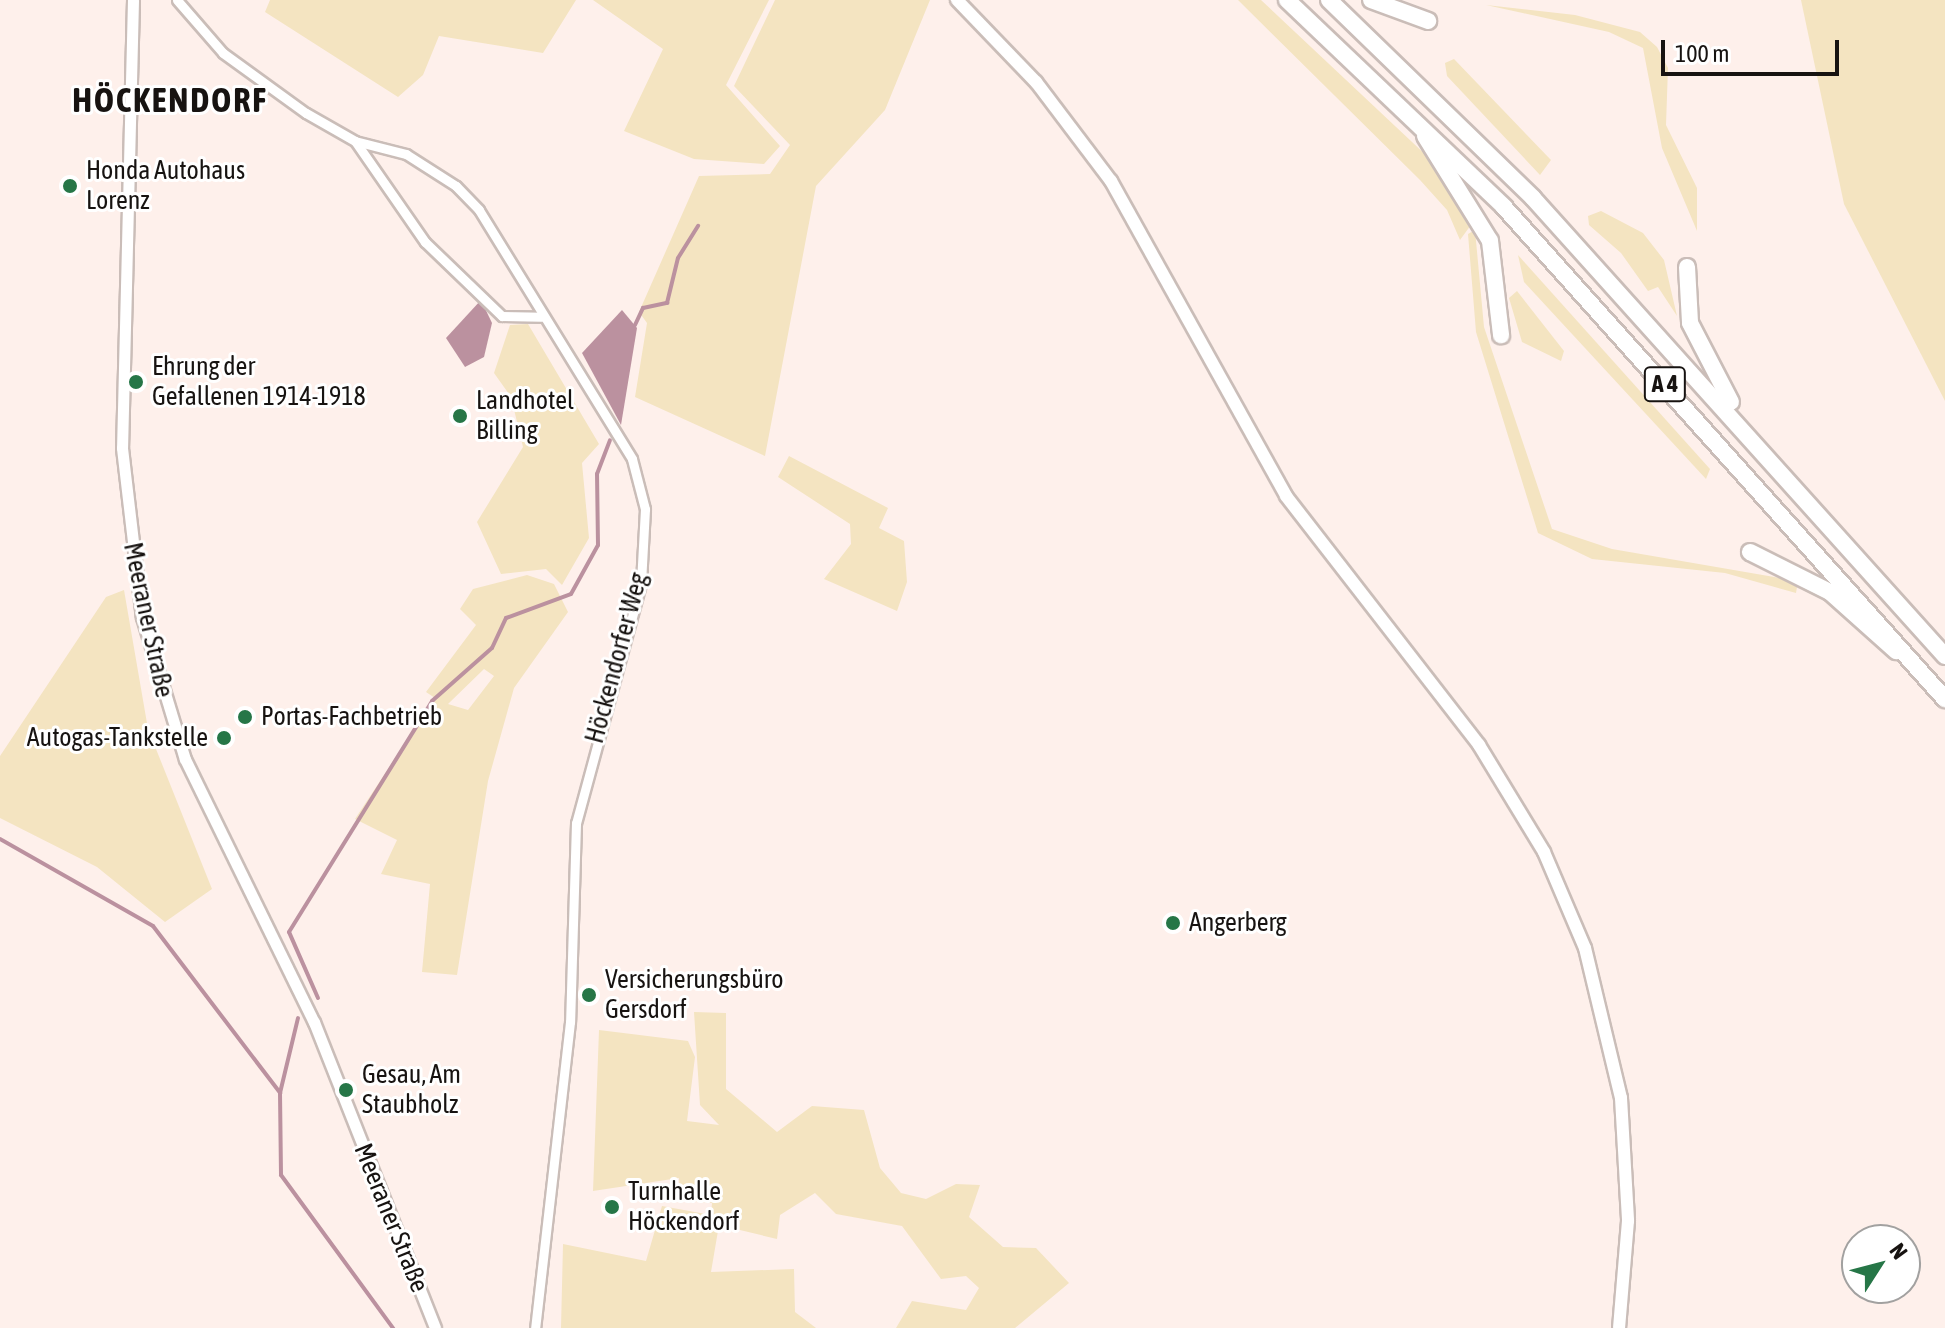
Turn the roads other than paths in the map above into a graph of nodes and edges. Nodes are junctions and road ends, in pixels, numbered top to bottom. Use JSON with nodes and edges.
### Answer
{"nodes":[{"id":1,"x":133,"y":0,"type":"edge"},
{"id":2,"x":177,"y":0,"type":"edge"},
{"id":3,"x":957,"y":0,"type":"edge"},
{"id":4,"x":1287,"y":0,"type":"edge"},
{"id":5,"x":1329,"y":0,"type":"edge"},
{"id":6,"x":1371,"y":0,"type":"edge"},
{"id":7,"x":1428,"y":21,"type":"dead end"},
{"id":8,"x":1414,"y":117,"type":"junction"},
{"id":9,"x":355,"y":141,"type":"junction"},
{"id":10,"x":1687,"y":267,"type":"dead end"},
{"id":11,"x":541,"y":317,"type":"junction"},
{"id":12,"x":1501,"y":335,"type":"dead end"},
{"id":13,"x":1757,"y":444,"type":"junction"},
{"id":14,"x":1750,"y":552,"type":"dead end"},
{"id":15,"x":1945,"y":656,"type":"edge"},
{"id":16,"x":1908,"y":658,"type":"junction"},
{"id":17,"x":1945,"y":699,"type":"edge"},
{"id":18,"x":435,"y":1328,"type":"edge"},
{"id":19,"x":535,"y":1328,"type":"edge"},
{"id":20,"x":1619,"y":1328,"type":"edge"}],
"edges":[{"from":1,"to":18,"type":"street","name":"Meeraner Straße"},
{"from":2,"to":9,"type":"street","name":"Höckendorfer Weg"},
{"from":3,"to":20,"type":"main road"},
{"from":4,"to":8,"type":"highway","number":"A 4"},
{"from":5,"to":13,"type":"highway","number":"A 4"},
{"from":6,"to":7,"type":"highway"},
{"from":8,"to":12,"type":"highway"},
{"from":8,"to":16,"type":"highway","number":"A 4"},
{"from":9,"to":11,"type":"street"},
{"from":9,"to":11,"type":"street","name":"Höckendorfer Weg"},
{"from":10,"to":13,"type":"highway"},
{"from":11,"to":19,"type":"street","name":"Höckendorfer Weg"},
{"from":13,"to":15,"type":"highway","number":"A 4"},
{"from":14,"to":16,"type":"highway"},
{"from":16,"to":17,"type":"highway","number":"A 4"}]}
